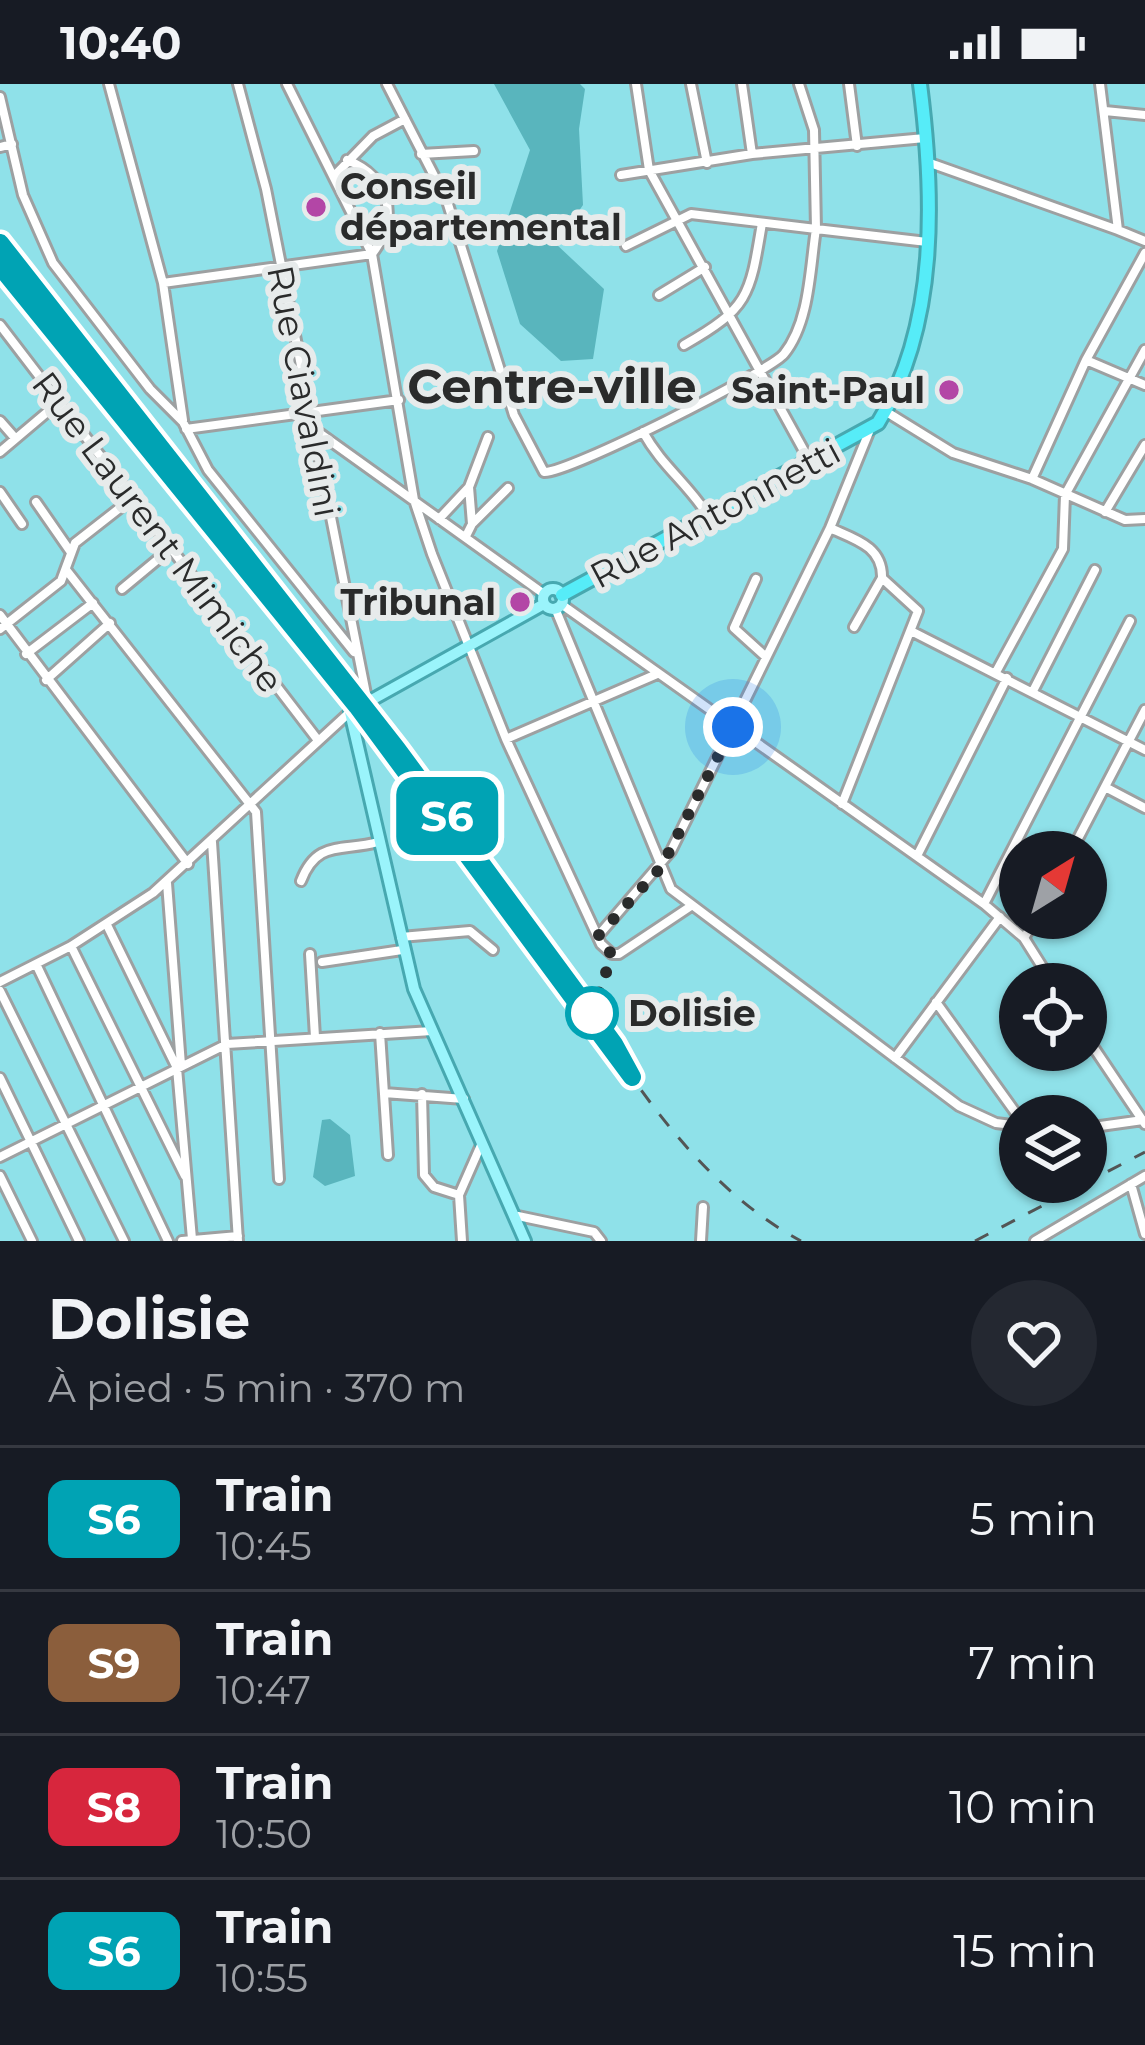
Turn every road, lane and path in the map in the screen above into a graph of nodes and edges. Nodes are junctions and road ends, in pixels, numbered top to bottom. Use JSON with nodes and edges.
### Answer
{"nodes":[{"id":1,"x":109,"y":84,"type":"edge"},
{"id":2,"x":238,"y":84,"type":"edge"},
{"id":3,"x":287,"y":84,"type":"edge"},
{"id":4,"x":387,"y":84,"type":"edge"},
{"id":5,"x":636,"y":84,"type":"edge"},
{"id":6,"x":691,"y":84,"type":"edge"},
{"id":7,"x":742,"y":84,"type":"edge"},
{"id":8,"x":799,"y":84,"type":"edge"},
{"id":9,"x":849,"y":84,"type":"edge"},
{"id":10,"x":920,"y":84,"type":"edge"},
{"id":11,"x":1100,"y":84,"type":"edge"},
{"id":12,"x":0,"y":97,"type":"edge"},
{"id":13,"x":1105,"y":111,"type":"junction"},
{"id":14,"x":1145,"y":115,"type":"edge"},
{"id":15,"x":405,"y":119,"type":"junction"},
{"id":16,"x":926,"y":137,"type":"junction"},
{"id":17,"x":12,"y":144,"type":"junction"},
{"id":18,"x":856,"y":146,"type":"junction"},
{"id":19,"x":0,"y":147,"type":"edge"},
{"id":20,"x":816,"y":148,"type":"junction"},
{"id":21,"x":474,"y":151,"type":"dead end"},
{"id":22,"x":421,"y":154,"type":"junction"},
{"id":23,"x":752,"y":154,"type":"junction"},
{"id":24,"x":347,"y":160,"type":"junction"},
{"id":25,"x":706,"y":163,"type":"junction"},
{"id":26,"x":930,"y":163,"type":"junction"},
{"id":27,"x":650,"y":170,"type":"junction"},
{"id":28,"x":334,"y":175,"type":"junction"},
{"id":29,"x":621,"y":175,"type":"dead end"},
{"id":30,"x":679,"y":217,"type":"junction"},
{"id":31,"x":762,"y":223,"type":"junction"},
{"id":32,"x":816,"y":229,"type":"junction"},
{"id":33,"x":1118,"y":230,"type":"junction"},
{"id":34,"x":1145,"y":241,"type":"edge"},
{"id":35,"x":927,"y":242,"type":"junction"},
{"id":36,"x":626,"y":246,"type":"dead end"},
{"id":37,"x":1145,"y":253,"type":"edge"},
{"id":38,"x":372,"y":254,"type":"junction"},
{"id":39,"x":280,"y":264,"type":"junction"},
{"id":40,"x":704,"y":268,"type":"junction"},
{"id":41,"x":163,"y":283,"type":"junction"},
{"id":42,"x":659,"y":295,"type":"dead end"},
{"id":43,"x":731,"y":319,"type":"junction"},
{"id":44,"x":0,"y":325,"type":"edge"},
{"id":45,"x":4,"y":338,"type":"edge"},
{"id":46,"x":684,"y":345,"type":"dead end"},
{"id":47,"x":1145,"y":350,"type":"edge"},
{"id":48,"x":1086,"y":360,"type":"junction"},
{"id":49,"x":759,"y":368,"type":"junction"},
{"id":50,"x":1129,"y":378,"type":"junction"},
{"id":51,"x":1145,"y":385,"type":"edge"},
{"id":52,"x":399,"y":400,"type":"junction"},
{"id":53,"x":58,"y":403,"type":"junction"},
{"id":54,"x":885,"y":411,"type":"junction"},
{"id":55,"x":308,"y":412,"type":"junction"},
{"id":56,"x":0,"y":421,"type":"edge"},
{"id":57,"x":185,"y":425,"type":"junction"},
{"id":58,"x":311,"y":427,"type":"junction"},
{"id":59,"x":643,"y":432,"type":"junction"},
{"id":60,"x":869,"y":432,"type":"junction"},
{"id":61,"x":488,"y":437,"type":"dead end"},
{"id":62,"x":15,"y":438,"type":"junction"},
{"id":63,"x":1145,"y":445,"type":"edge"},
{"id":64,"x":0,"y":452,"type":"edge"},
{"id":65,"x":810,"y":461,"type":"junction"},
{"id":66,"x":1032,"y":479,"type":"junction"},
{"id":67,"x":469,"y":488,"type":"junction"},
{"id":68,"x":508,"y":488,"type":"dead end"},
{"id":69,"x":0,"y":492,"type":"edge"},
{"id":70,"x":1065,"y":495,"type":"junction"},
{"id":71,"x":130,"y":500,"type":"junction"},
{"id":72,"x":413,"y":500,"type":"junction"},
{"id":73,"x":36,"y":502,"type":"dead end"},
{"id":74,"x":1105,"y":512,"type":"junction"},
{"id":75,"x":706,"y":514,"type":"junction"},
{"id":76,"x":439,"y":519,"type":"junction"},
{"id":77,"x":1145,"y":519,"type":"edge"},
{"id":78,"x":22,"y":524,"type":"dead end"},
{"id":79,"x":472,"y":524,"type":"junction"},
{"id":80,"x":830,"y":528,"type":"junction"},
{"id":81,"x":466,"y":536,"type":"junction"},
{"id":82,"x":70,"y":550,"type":"junction"},
{"id":83,"x":170,"y":550,"type":"junction"},
{"id":84,"x":1095,"y":570,"type":"dead end"},
{"id":85,"x":67,"y":572,"type":"junction"},
{"id":86,"x":882,"y":578,"type":"junction"},
{"id":87,"x":756,"y":579,"type":"dead end"},
{"id":88,"x":122,"y":590,"type":"dead end"},
{"id":89,"x":553,"y":601,"type":"junction"},
{"id":90,"x":93,"y":603,"type":"junction"},
{"id":91,"x":0,"y":615,"type":"edge"},
{"id":92,"x":1130,"y":620,"type":"dead end"},
{"id":93,"x":110,"y":623,"type":"junction"},
{"id":94,"x":3,"y":627,"type":"edge"},
{"id":95,"x":854,"y":627,"type":"dead end"},
{"id":96,"x":911,"y":631,"type":"junction"},
{"id":97,"x":467,"y":646,"type":"junction"},
{"id":98,"x":354,"y":652,"type":"junction"},
{"id":99,"x":26,"y":654,"type":"junction"},
{"id":100,"x":766,"y":658,"type":"junction"},
{"id":101,"x":996,"y":672,"type":"junction"},
{"id":102,"x":657,"y":674,"type":"junction"},
{"id":103,"x":1007,"y":678,"type":"junction"},
{"id":104,"x":46,"y":680,"type":"junction"},
{"id":105,"x":1033,"y":691,"type":"junction"},
{"id":106,"x":368,"y":700,"type":"junction"},
{"id":107,"x":591,"y":702,"type":"junction"},
{"id":108,"x":1145,"y":710,"type":"edge"},
{"id":109,"x":350,"y":712,"type":"junction"},
{"id":110,"x":1079,"y":715,"type":"junction"},
{"id":111,"x":733,"y":727,"type":"junction"},
{"id":112,"x":317,"y":739,"type":"junction"},
{"id":113,"x":506,"y":740,"type":"junction"},
{"id":114,"x":1128,"y":741,"type":"junction"},
{"id":115,"x":1145,"y":750,"type":"edge"},
{"id":116,"x":1105,"y":787,"type":"junction"},
{"id":117,"x":252,"y":803,"type":"junction"},
{"id":118,"x":842,"y":804,"type":"junction"},
{"id":119,"x":1145,"y":808,"type":"edge"},
{"id":120,"x":1082,"y":831,"type":"edge"},
{"id":121,"x":212,"y":840,"type":"junction"},
{"id":122,"x":378,"y":842,"type":"junction"},
{"id":123,"x":917,"y":856,"type":"junction"},
{"id":124,"x":188,"y":864,"type":"junction"},
{"id":125,"x":662,"y":866,"type":"junction"},
{"id":126,"x":167,"y":881,"type":"junction"},
{"id":127,"x":301,"y":881,"type":"dead end"},
{"id":128,"x":984,"y":904,"type":"junction"},
{"id":129,"x":691,"y":906,"type":"junction"},
{"id":130,"x":999,"y":916,"type":"edge"},
{"id":131,"x":999,"y":918,"type":"edge"},
{"id":132,"x":107,"y":925,"type":"junction"},
{"id":133,"x":598,"y":936,"type":"junction"},
{"id":134,"x":401,"y":943,"type":"junction"},
{"id":135,"x":71,"y":946,"type":"junction"},
{"id":136,"x":494,"y":950,"type":"dead end"},
{"id":137,"x":310,"y":954,"type":"dead end"},
{"id":138,"x":322,"y":962,"type":"dead end"},
{"id":139,"x":37,"y":966,"type":"junction"},
{"id":140,"x":0,"y":987,"type":"edge"},
{"id":141,"x":936,"y":1002,"type":"junction"},
{"id":142,"x":432,"y":1031,"type":"junction"},
{"id":143,"x":380,"y":1034,"type":"junction"},
{"id":144,"x":315,"y":1037,"type":"junction"},
{"id":145,"x":272,"y":1039,"type":"junction"},
{"id":146,"x":227,"y":1044,"type":"junction"},
{"id":147,"x":895,"y":1058,"type":"junction"},
{"id":148,"x":1107,"y":1064,"type":"edge"},
{"id":149,"x":179,"y":1066,"type":"junction"},
{"id":150,"x":0,"y":1078,"type":"edge"},
{"id":151,"x":142,"y":1088,"type":"junction"},
{"id":152,"x":384,"y":1093,"type":"junction"},
{"id":153,"x":422,"y":1094,"type":"junction"},
{"id":154,"x":1001,"y":1095,"type":"edge"},
{"id":155,"x":464,"y":1099,"type":"junction"},
{"id":156,"x":104,"y":1105,"type":"junction"},
{"id":157,"x":1140,"y":1107,"type":"edge"},
{"id":158,"x":999,"y":1119,"type":"edge"},
{"id":159,"x":1144,"y":1122,"type":"edge"},
{"id":160,"x":66,"y":1123,"type":"junction"},
{"id":161,"x":1107,"y":1126,"type":"edge"},
{"id":162,"x":483,"y":1140,"type":"junction"},
{"id":163,"x":30,"y":1141,"type":"junction"},
{"id":164,"x":388,"y":1155,"type":"dead end"},
{"id":165,"x":0,"y":1157,"type":"edge"},
{"id":166,"x":1145,"y":1175,"type":"edge"},
{"id":167,"x":0,"y":1176,"type":"edge"},
{"id":168,"x":279,"y":1179,"type":"dead end"},
{"id":169,"x":189,"y":1183,"type":"junction"},
{"id":170,"x":1130,"y":1183,"type":"junction"},
{"id":171,"x":459,"y":1196,"type":"junction"},
{"id":172,"x":703,"y":1207,"type":"dead end"},
{"id":173,"x":518,"y":1216,"type":"junction"},
{"id":174,"x":1145,"y":1234,"type":"edge"},
{"id":175,"x":238,"y":1239,"type":"edge"},
{"id":176,"x":187,"y":1240,"type":"edge"},
{"id":177,"x":32,"y":1241,"type":"edge"},
{"id":178,"x":79,"y":1241,"type":"edge"},
{"id":179,"x":124,"y":1241,"type":"edge"},
{"id":180,"x":168,"y":1241,"type":"edge"},
{"id":181,"x":462,"y":1241,"type":"edge"},
{"id":182,"x":525,"y":1241,"type":"edge"},
{"id":183,"x":601,"y":1241,"type":"edge"},
{"id":184,"x":701,"y":1241,"type":"edge"},
{"id":185,"x":1035,"y":1241,"type":"edge"}],
"edges":[{"from":1,"to":41,"type":"street"},
{"from":2,"to":39,"type":"street","name":"Rue Ciavaldini"},
{"from":3,"to":28,"type":"street"},
{"from":4,"to":15,"type":"street"},
{"from":5,"to":27,"type":"street"},
{"from":6,"to":25,"type":"street"},
{"from":7,"to":23,"type":"street"},
{"from":8,"to":20,"type":"street"},
{"from":9,"to":18,"type":"street"},
{"from":10,"to":16,"type":"highway"},
{"from":11,"to":13,"type":"street"},
{"from":12,"to":17,"type":"street"},
{"from":13,"to":14,"type":"street"},
{"from":13,"to":33,"type":"street"},
{"from":15,"to":22,"type":"street"},
{"from":15,"to":24,"type":"street"},
{"from":16,"to":18,"type":"street"},
{"from":16,"to":26,"type":"highway"},
{"from":17,"to":19,"type":"street"},
{"from":17,"to":57,"type":"street"},
{"from":18,"to":20,"type":"street"},
{"from":20,"to":23,"type":"street"},
{"from":20,"to":32,"type":"street"},
{"from":21,"to":22,"type":"street"},
{"from":22,"to":59,"type":"street"},
{"from":23,"to":25,"type":"street"},
{"from":24,"to":28,"type":"street"},
{"from":24,"to":38,"type":"street"},
{"from":25,"to":27,"type":"street"},
{"from":26,"to":33,"type":"street"},
{"from":26,"to":35,"type":"highway"},
{"from":27,"to":29,"type":"street"},
{"from":27,"to":30,"type":"street"},
{"from":28,"to":38,"type":"street"},
{"from":30,"to":31,"type":"street"},
{"from":30,"to":36,"type":"street"},
{"from":30,"to":40,"type":"street"},
{"from":31,"to":32,"type":"street"},
{"from":31,"to":43,"type":"street"},
{"from":32,"to":35,"type":"street"},
{"from":32,"to":49,"type":"street"},
{"from":33,"to":34,"type":"street"},
{"from":35,"to":54,"type":"highway"},
{"from":37,"to":48,"type":"street"},
{"from":38,"to":39,"type":"street"},
{"from":38,"to":52,"type":"street"},
{"from":39,"to":41,"type":"street"},
{"from":39,"to":55,"type":"street","name":"Rue Ciavaldini"},
{"from":40,"to":42,"type":"street"},
{"from":40,"to":43,"type":"street"},
{"from":41,"to":57,"type":"street"},
{"from":43,"to":46,"type":"street"},
{"from":43,"to":49,"type":"street"},
{"from":44,"to":45,"type":"street","name":"Rue Laurent Mimiche"},
{"from":45,"to":53,"type":"street","name":"Rue Laurent Mimiche"},
{"from":47,"to":50,"type":"street"},
{"from":48,"to":50,"type":"street"},
{"from":48,"to":66,"type":"street"},
{"from":49,"to":59,"type":"street"},
{"from":49,"to":65,"type":"street"},
{"from":50,"to":51,"type":"street"},
{"from":50,"to":70,"type":"street"},
{"from":52,"to":55,"type":"street"},
{"from":52,"to":72,"type":"street"},
{"from":53,"to":62,"type":"street"},
{"from":53,"to":71,"type":"street","name":"Rue Laurent Mimiche"},
{"from":54,"to":60,"type":"highway"},
{"from":54,"to":66,"type":"street"},
{"from":55,"to":57,"type":"street"},
{"from":55,"to":58,"type":"street","name":"Rue Ciavaldini"},
{"from":56,"to":62,"type":"street"},
{"from":57,"to":98,"type":"street"},
{"from":58,"to":72,"type":"street"},
{"from":58,"to":98,"type":"street","name":"Rue Ciavaldini"},
{"from":59,"to":75,"type":"street"},
{"from":60,"to":65,"type":"highway","name":"Rue Antonnetti"},
{"from":60,"to":80,"type":"street"},
{"from":61,"to":67,"type":"street"},
{"from":62,"to":64,"type":"street"},
{"from":63,"to":74,"type":"street"},
{"from":65,"to":75,"type":"highway","name":"Rue Antonnetti"},
{"from":66,"to":70,"type":"street"},
{"from":67,"to":76,"type":"street"},
{"from":67,"to":79,"type":"street"},
{"from":68,"to":79,"type":"street"},
{"from":69,"to":78,"type":"street"},
{"from":70,"to":74,"type":"street"},
{"from":70,"to":101,"type":"street"},
{"from":71,"to":82,"type":"street"},
{"from":71,"to":83,"type":"street","name":"Rue Laurent Mimiche"},
{"from":72,"to":76,"type":"street"},
{"from":72,"to":97,"type":"street"},
{"from":73,"to":82,"type":"street"},
{"from":74,"to":77,"type":"street"},
{"from":75,"to":89,"type":"highway","name":"Rue Antonnetti"},
{"from":76,"to":81,"type":"street"},
{"from":79,"to":81,"type":"street"},
{"from":80,"to":86,"type":"street"},
{"from":80,"to":100,"type":"street"},
{"from":81,"to":89,"type":"street"},
{"from":82,"to":85,"type":"street"},
{"from":83,"to":88,"type":"street"},
{"from":83,"to":112,"type":"street","name":"Rue Laurent Mimiche"},
{"from":84,"to":105,"type":"street"},
{"from":85,"to":90,"type":"street"},
{"from":85,"to":94,"type":"street"},
{"from":86,"to":95,"type":"street"},
{"from":86,"to":96,"type":"street"},
{"from":87,"to":100,"type":"street"},
{"from":89,"to":97,"type":"main road"},
{"from":89,"to":102,"type":"street"},
{"from":89,"to":107,"type":"street"},
{"from":90,"to":93,"type":"street"},
{"from":90,"to":99,"type":"street"},
{"from":91,"to":94,"type":"street"},
{"from":92,"to":110,"type":"street"},
{"from":93,"to":104,"type":"street"},
{"from":93,"to":117,"type":"street"},
{"from":94,"to":99,"type":"street"},
{"from":96,"to":101,"type":"street"},
{"from":96,"to":118,"type":"street"},
{"from":97,"to":106,"type":"main road"},
{"from":97,"to":113,"type":"street"},
{"from":98,"to":106,"type":"street","name":"Rue Ciavaldini"},
{"from":99,"to":104,"type":"street"},
{"from":100,"to":111,"type":"street"},
{"from":101,"to":103,"type":"street"},
{"from":102,"to":107,"type":"street"},
{"from":102,"to":111,"type":"street"},
{"from":103,"to":105,"type":"street"},
{"from":103,"to":123,"type":"street"},
{"from":104,"to":124,"type":"street"},
{"from":105,"to":110,"type":"street"},
{"from":106,"to":109,"type":"main road"},
{"from":107,"to":113,"type":"street"},
{"from":107,"to":125,"type":"street"},
{"from":108,"to":114,"type":"street"},
{"from":109,"to":112,"type":"street"},
{"from":109,"to":122,"type":"main road"},
{"from":110,"to":114,"type":"street"},
{"from":110,"to":128,"type":"street"},
{"from":111,"to":118,"type":"street"},
{"from":111,"to":125,"type":"street"},
{"from":112,"to":117,"type":"street"},
{"from":113,"to":133,"type":"street"},
{"from":114,"to":115,"type":"street"},
{"from":114,"to":116,"type":"street"},
{"from":116,"to":119,"type":"street"},
{"from":116,"to":120,"type":"street"},
{"from":117,"to":121,"type":"street"},
{"from":117,"to":145,"type":"street"},
{"from":118,"to":123,"type":"street"},
{"from":121,"to":124,"type":"street"},
{"from":121,"to":146,"type":"street"},
{"from":122,"to":127,"type":"street"},
{"from":122,"to":134,"type":"main road"},
{"from":123,"to":128,"type":"street"},
{"from":124,"to":126,"type":"street"},
{"from":125,"to":129,"type":"street"},
{"from":125,"to":133,"type":"street"},
{"from":126,"to":132,"type":"street"},
{"from":126,"to":149,"type":"street"},
{"from":128,"to":130,"type":"street"},
{"from":129,"to":133,"type":"street"},
{"from":129,"to":147,"type":"street"},
{"from":131,"to":141,"type":"street"},
{"from":132,"to":135,"type":"street"},
{"from":132,"to":149,"type":"street"},
{"from":134,"to":136,"type":"street"},
{"from":134,"to":138,"type":"street"},
{"from":134,"to":142,"type":"main road"},
{"from":135,"to":139,"type":"street"},
{"from":135,"to":151,"type":"street"},
{"from":137,"to":144,"type":"street"},
{"from":139,"to":140,"type":"street"},
{"from":139,"to":156,"type":"street"},
{"from":140,"to":160,"type":"street"},
{"from":141,"to":147,"type":"street"},
{"from":141,"to":154,"type":"street"},
{"from":142,"to":143,"type":"street"},
{"from":142,"to":155,"type":"main road"},
{"from":143,"to":144,"type":"street"},
{"from":143,"to":152,"type":"street"},
{"from":144,"to":145,"type":"street"},
{"from":145,"to":146,"type":"street"},
{"from":145,"to":168,"type":"street"},
{"from":146,"to":149,"type":"street"},
{"from":146,"to":175,"type":"street"},
{"from":147,"to":158,"type":"street"},
{"from":148,"to":157,"type":"street"},
{"from":149,"to":151,"type":"street"},
{"from":149,"to":169,"type":"street"},
{"from":150,"to":163,"type":"street"},
{"from":151,"to":156,"type":"street"},
{"from":151,"to":169,"type":"street"},
{"from":152,"to":153,"type":"street"},
{"from":152,"to":164,"type":"street"},
{"from":153,"to":155,"type":"street"},
{"from":153,"to":171,"type":"street"},
{"from":155,"to":162,"type":"main road"},
{"from":156,"to":160,"type":"street"},
{"from":156,"to":180,"type":"street"},
{"from":157,"to":159,"type":"street"},
{"from":159,"to":161,"type":"street"},
{"from":160,"to":163,"type":"street"},
{"from":160,"to":179,"type":"street"},
{"from":162,"to":171,"type":"street"},
{"from":162,"to":173,"type":"main road"},
{"from":163,"to":165,"type":"street"},
{"from":163,"to":178,"type":"street"},
{"from":166,"to":170,"type":"street"},
{"from":167,"to":177,"type":"street"},
{"from":169,"to":176,"type":"street"},
{"from":170,"to":174,"type":"street"},
{"from":170,"to":185,"type":"street"},
{"from":171,"to":181,"type":"street"},
{"from":172,"to":184,"type":"street"},
{"from":173,"to":182,"type":"main road"},
{"from":173,"to":183,"type":"street"},
{"from":175,"to":176,"type":"street"}]}
